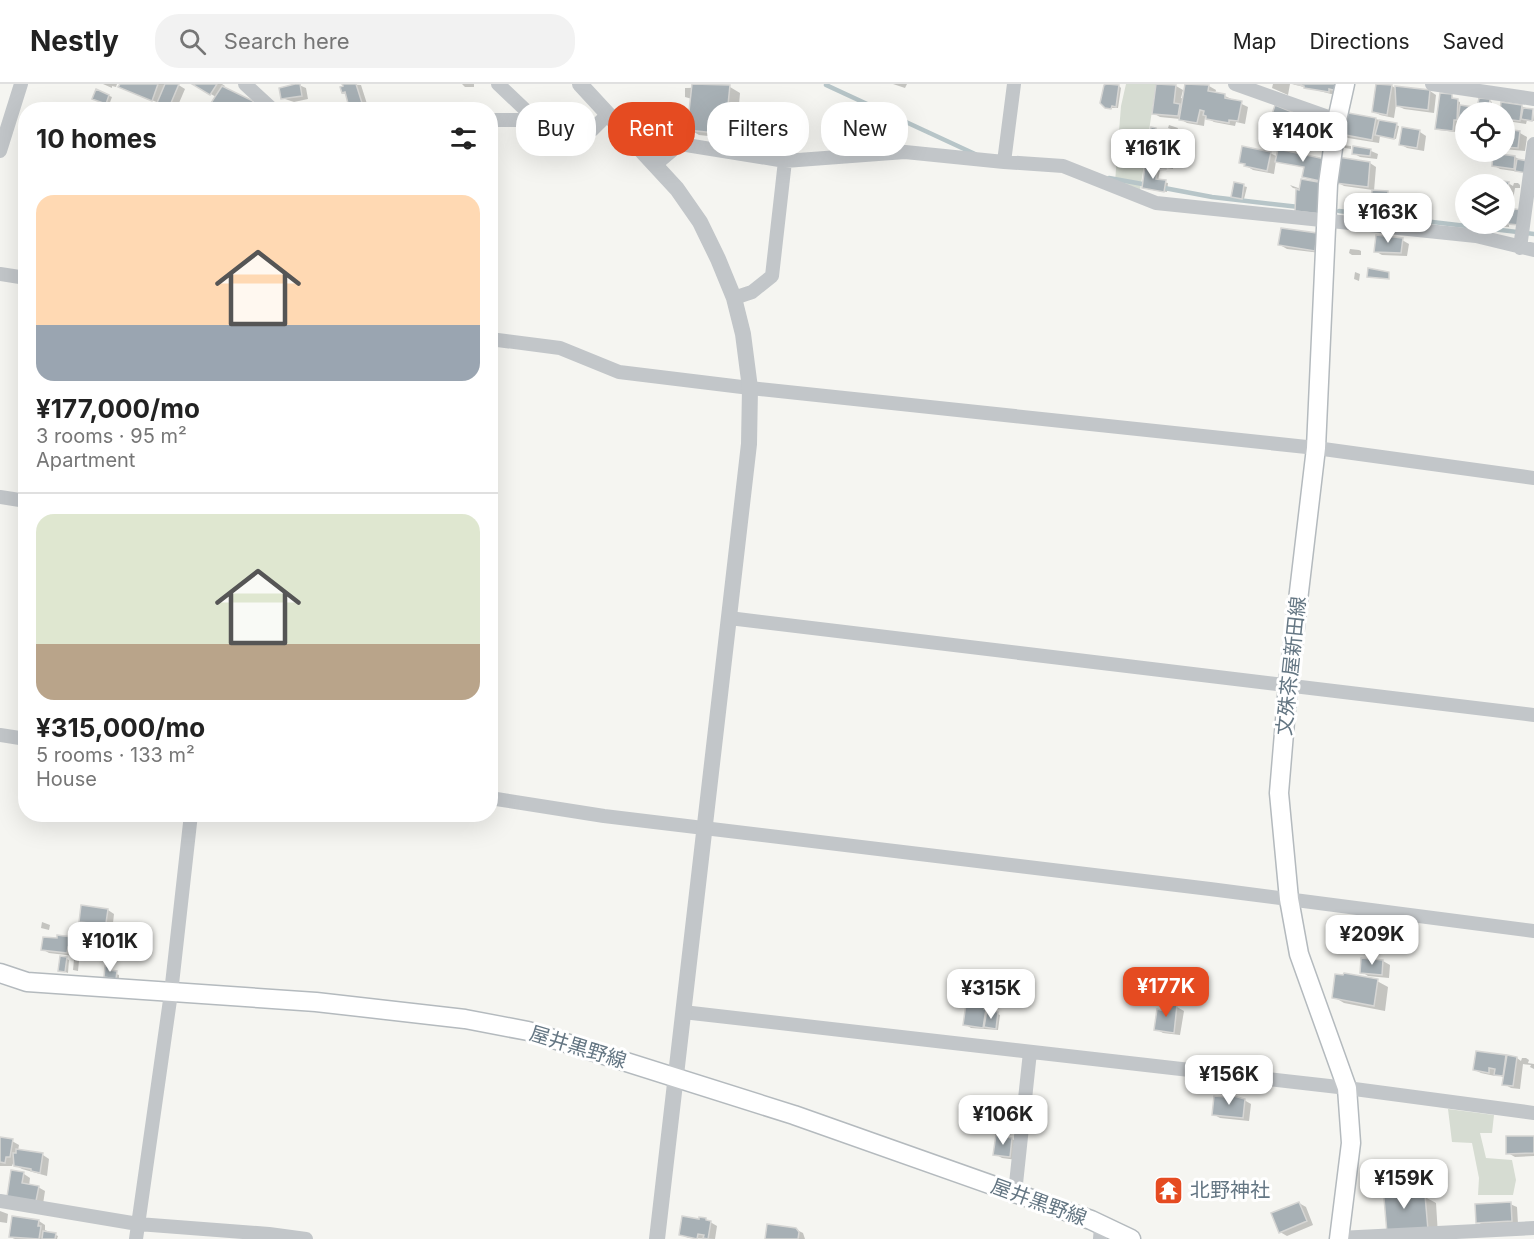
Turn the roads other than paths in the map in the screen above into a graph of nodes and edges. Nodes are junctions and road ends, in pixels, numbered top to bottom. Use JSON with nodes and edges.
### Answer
{"nodes":[{"id":1,"x":21,"y":84,"type":"edge"},
{"id":2,"x":245,"y":84,"type":"edge"},
{"id":3,"x":498,"y":84,"type":"edge"},
{"id":4,"x":580,"y":84,"type":"edge"},
{"id":5,"x":1014,"y":84,"type":"edge"},
{"id":6,"x":1235,"y":84,"type":"edge"},
{"id":7,"x":1345,"y":84,"type":"edge"},
{"id":8,"x":1432,"y":84,"type":"edge"},
{"id":9,"x":1534,"y":99,"type":"edge"},
{"id":10,"x":264,"y":102,"type":"edge"},
{"id":11,"x":517,"y":102,"type":"edge"},
{"id":12,"x":608,"y":113,"type":"edge"},
{"id":13,"x":608,"y":115,"type":"edge"},
{"id":14,"x":498,"y":120,"type":"edge"},
{"id":15,"x":516,"y":120,"type":"edge"},
{"id":16,"x":1337,"y":120,"type":"junction"},
{"id":17,"x":596,"y":126,"type":"edge"},
{"id":18,"x":1534,"y":144,"type":"edge"},
{"id":19,"x":0,"y":151,"type":"edge"},
{"id":20,"x":647,"y":156,"type":"edge"},
{"id":21,"x":785,"y":160,"type":"junction"},
{"id":22,"x":1004,"y":162,"type":"junction"},
{"id":23,"x":655,"y":165,"type":"junction"},
{"id":24,"x":1326,"y":220,"type":"junction"},
{"id":25,"x":1527,"y":249,"type":"edge"},
{"id":26,"x":0,"y":274,"type":"edge"},
{"id":27,"x":18,"y":277,"type":"edge"},
{"id":28,"x":734,"y":298,"type":"junction"},
{"id":29,"x":498,"y":340,"type":"edge"},
{"id":30,"x":750,"y":388,"type":"junction"},
{"id":31,"x":1316,"y":448,"type":"junction"},
{"id":32,"x":1534,"y":478,"type":"edge"},
{"id":33,"x":0,"y":497,"type":"edge"},
{"id":34,"x":18,"y":500,"type":"edge"},
{"id":35,"x":729,"y":618,"type":"junction"},
{"id":36,"x":1288,"y":685,"type":"junction"},
{"id":37,"x":1534,"y":715,"type":"edge"},
{"id":38,"x":0,"y":735,"type":"edge"},
{"id":39,"x":18,"y":738,"type":"edge"},
{"id":40,"x":498,"y":799,"type":"edge"},
{"id":41,"x":190,"y":822,"type":"edge"},
{"id":42,"x":705,"y":829,"type":"junction"},
{"id":43,"x":1289,"y":899,"type":"junction"},
{"id":44,"x":1534,"y":931,"type":"edge"},
{"id":45,"x":0,"y":973,"type":"edge"},
{"id":46,"x":171,"y":993,"type":"junction"},
{"id":47,"x":683,"y":1011,"type":"junction"},
{"id":48,"x":1030,"y":1052,"type":"junction"},
{"id":49,"x":674,"y":1077,"type":"junction"},
{"id":50,"x":1347,"y":1088,"type":"junction"},
{"id":51,"x":1534,"y":1113,"type":"edge"},
{"id":52,"x":1015,"y":1193,"type":"junction"},
{"id":53,"x":0,"y":1201,"type":"edge"},
{"id":54,"x":138,"y":1224,"type":"junction"},
{"id":55,"x":1534,"y":1228,"type":"edge"},
{"id":56,"x":1100,"y":1232,"type":"edge"},
{"id":57,"x":136,"y":1239,"type":"edge"},
{"id":58,"x":306,"y":1239,"type":"edge"},
{"id":59,"x":657,"y":1239,"type":"edge"},
{"id":60,"x":1131,"y":1239,"type":"edge"},
{"id":61,"x":1339,"y":1239,"type":"edge"}],
"edges":[{"from":1,"to":19,"type":"street"},
{"from":2,"to":10,"type":"street"},
{"from":3,"to":11,"type":"street"},
{"from":4,"to":12,"type":"street"},
{"from":5,"to":22,"type":"street"},
{"from":6,"to":16,"type":"street"},
{"from":7,"to":16,"type":"main road","name":"文殊茶屋新田線"},
{"from":8,"to":9,"type":"street"},
{"from":13,"to":17,"type":"street"},
{"from":14,"to":15,"type":"street"},
{"from":16,"to":24,"type":"main road","name":"文殊茶屋新田線"},
{"from":18,"to":25,"type":"street"},
{"from":20,"to":23,"type":"street"},
{"from":21,"to":22,"type":"street"},
{"from":21,"to":23,"type":"street"},
{"from":21,"to":28,"type":"street"},
{"from":22,"to":24,"type":"street"},
{"from":23,"to":28,"type":"street"},
{"from":24,"to":25,"type":"street"},
{"from":24,"to":31,"type":"main road","name":"文殊茶屋新田線"},
{"from":26,"to":27,"type":"street"},
{"from":28,"to":30,"type":"street"},
{"from":29,"to":30,"type":"street"},
{"from":30,"to":31,"type":"street"},
{"from":30,"to":35,"type":"street"},
{"from":31,"to":32,"type":"street"},
{"from":31,"to":36,"type":"main road","name":"文殊茶屋新田線"},
{"from":33,"to":34,"type":"street"},
{"from":35,"to":36,"type":"street"},
{"from":35,"to":42,"type":"street"},
{"from":36,"to":37,"type":"street"},
{"from":36,"to":43,"type":"main road","name":"文殊茶屋新田線"},
{"from":38,"to":39,"type":"street"},
{"from":40,"to":42,"type":"street"},
{"from":41,"to":46,"type":"street"},
{"from":42,"to":43,"type":"street"},
{"from":42,"to":47,"type":"street"},
{"from":43,"to":44,"type":"street"},
{"from":43,"to":50,"type":"main road","name":"文殊茶屋新田線"},
{"from":45,"to":46,"type":"main road","name":"屋井黒野線"},
{"from":46,"to":49,"type":"main road","name":"屋井黒野線"},
{"from":46,"to":54,"type":"street"},
{"from":47,"to":48,"type":"street"},
{"from":47,"to":49,"type":"street"},
{"from":48,"to":50,"type":"street"},
{"from":48,"to":52,"type":"street"},
{"from":49,"to":52,"type":"main road","name":"屋井黒野線"},
{"from":49,"to":59,"type":"street"},
{"from":50,"to":51,"type":"street"},
{"from":50,"to":61,"type":"main road","name":"文殊茶屋新田線"},
{"from":52,"to":56,"type":"main road","name":"屋井黒野線"},
{"from":53,"to":54,"type":"street"},
{"from":54,"to":57,"type":"street"},
{"from":54,"to":58,"type":"street"},
{"from":55,"to":61,"type":"street"},
{"from":56,"to":60,"type":"main road","name":"屋井黒野線"}]}
